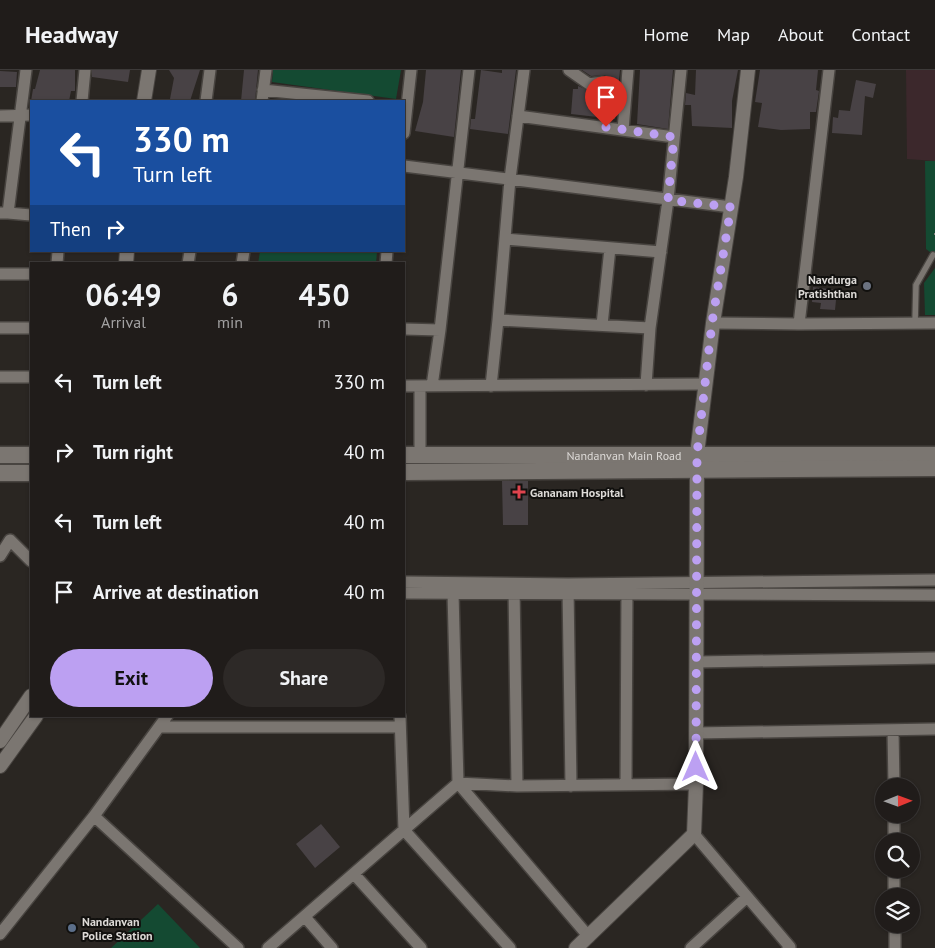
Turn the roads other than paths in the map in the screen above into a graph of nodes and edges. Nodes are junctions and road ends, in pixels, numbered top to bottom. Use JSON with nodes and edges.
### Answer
{"nodes":[{"id":1,"x":26,"y":70,"type":"edge"},
{"id":2,"x":85,"y":70,"type":"edge"},
{"id":3,"x":149,"y":70,"type":"edge"},
{"id":4,"x":210,"y":70,"type":"edge"},
{"id":5,"x":266,"y":70,"type":"edge"},
{"id":6,"x":411,"y":70,"type":"edge"},
{"id":7,"x":469,"y":70,"type":"edge"},
{"id":8,"x":524,"y":70,"type":"edge"},
{"id":9,"x":569,"y":70,"type":"edge"},
{"id":10,"x":628,"y":70,"type":"edge"},
{"id":11,"x":681,"y":70,"type":"edge"},
{"id":12,"x":748,"y":70,"type":"edge"},
{"id":13,"x":829,"y":70,"type":"edge"},
{"id":14,"x":602,"y":82,"type":"dead end"},
{"id":15,"x":263,"y":96,"type":"edge"},
{"id":16,"x":82,"y":100,"type":"edge"},
{"id":17,"x":144,"y":100,"type":"edge"},
{"id":18,"x":206,"y":100,"type":"edge"},
{"id":19,"x":347,"y":100,"type":"edge"},
{"id":20,"x":405,"y":105,"type":"edge"},
{"id":21,"x":26,"y":115,"type":"edge"},
{"id":22,"x":0,"y":116,"type":"edge"},
{"id":23,"x":518,"y":116,"type":"junction"},
{"id":24,"x":623,"y":130,"type":"junction"},
{"id":25,"x":674,"y":137,"type":"junction"},
{"id":26,"x":405,"y":166,"type":"edge"},
{"id":27,"x":457,"y":172,"type":"junction"},
{"id":28,"x":510,"y":179,"type":"junction"},
{"id":29,"x":668,"y":200,"type":"junction"},
{"id":30,"x":731,"y":207,"type":"junction"},
{"id":31,"x":4,"y":213,"type":"edge"},
{"id":32,"x":30,"y":215,"type":"edge"},
{"id":33,"x":505,"y":238,"type":"junction"},
{"id":34,"x":610,"y":248,"type":"junction"},
{"id":35,"x":660,"y":252,"type":"junction"},
{"id":36,"x":933,"y":255,"type":"dead end"},
{"id":37,"x":0,"y":274,"type":"edge"},
{"id":38,"x":30,"y":274,"type":"edge"},
{"id":39,"x":498,"y":320,"type":"junction"},
{"id":40,"x":712,"y":323,"type":"junction"},
{"id":41,"x":935,"y":323,"type":"edge"},
{"id":42,"x":799,"y":324,"type":"junction"},
{"id":43,"x":915,"y":324,"type":"junction"},
{"id":44,"x":602,"y":325,"type":"junction"},
{"id":45,"x":0,"y":328,"type":"edge"},
{"id":46,"x":30,"y":328,"type":"edge"},
{"id":47,"x":650,"y":328,"type":"junction"},
{"id":48,"x":405,"y":329,"type":"edge"},
{"id":49,"x":440,"y":330,"type":"junction"},
{"id":50,"x":30,"y":376,"type":"edge"},
{"id":51,"x":0,"y":377,"type":"edge"},
{"id":52,"x":706,"y":384,"type":"junction"},
{"id":53,"x":646,"y":385,"type":"junction"},
{"id":54,"x":405,"y":386,"type":"edge"},
{"id":55,"x":426,"y":386,"type":"junction"},
{"id":56,"x":491,"y":386,"type":"junction"},
{"id":57,"x":0,"y":455,"type":"edge"},
{"id":58,"x":30,"y":455,"type":"edge"},
{"id":59,"x":405,"y":455,"type":"edge"},
{"id":60,"x":420,"y":455,"type":"junction"},
{"id":61,"x":935,"y":455,"type":"edge"},
{"id":62,"x":697,"y":462,"type":"junction"},
{"id":63,"x":935,"y":468,"type":"edge"},
{"id":64,"x":405,"y":472,"type":"edge"},
{"id":65,"x":0,"y":473,"type":"edge"},
{"id":66,"x":30,"y":473,"type":"edge"},
{"id":67,"x":5,"y":540,"type":"edge"},
{"id":68,"x":0,"y":556,"type":"edge"},
{"id":69,"x":30,"y":560,"type":"edge"},
{"id":70,"x":935,"y":580,"type":"edge"},
{"id":71,"x":405,"y":582,"type":"edge"},
{"id":72,"x":627,"y":582,"type":"junction"},
{"id":73,"x":514,"y":589,"type":"junction"},
{"id":74,"x":568,"y":589,"type":"junction"},
{"id":75,"x":695,"y":589,"type":"junction"},
{"id":76,"x":405,"y":593,"type":"edge"},
{"id":77,"x":453,"y":593,"type":"junction"},
{"id":78,"x":627,"y":595,"type":"junction"},
{"id":79,"x":935,"y":595,"type":"edge"},
{"id":80,"x":935,"y":658,"type":"edge"},
{"id":81,"x":697,"y":662,"type":"junction"},
{"id":82,"x":30,"y":697,"type":"edge"},
{"id":83,"x":35,"y":717,"type":"edge"},
{"id":84,"x":166,"y":717,"type":"edge"},
{"id":85,"x":400,"y":722,"type":"edge"},
{"id":86,"x":159,"y":727,"type":"junction"},
{"id":87,"x":935,"y":729,"type":"edge"},
{"id":88,"x":894,"y":730,"type":"junction"},
{"id":89,"x":696,"y":733,"type":"junction"},
{"id":90,"x":0,"y":741,"type":"edge"},
{"id":91,"x":0,"y":766,"type":"edge"},
{"id":92,"x":894,"y":778,"type":"edge"},
{"id":93,"x":458,"y":783,"type":"junction"},
{"id":94,"x":626,"y":784,"type":"junction"},
{"id":95,"x":696,"y":784,"type":"junction"},
{"id":96,"x":516,"y":786,"type":"junction"},
{"id":97,"x":570,"y":786,"type":"junction"},
{"id":98,"x":94,"y":816,"type":"junction"},
{"id":99,"x":404,"y":830,"type":"junction"},
{"id":100,"x":694,"y":834,"type":"junction"},
{"id":101,"x":354,"y":874,"type":"junction"},
{"id":102,"x":747,"y":897,"type":"junction"},
{"id":103,"x":305,"y":917,"type":"junction"},
{"id":104,"x":895,"y":933,"type":"edge"},
{"id":105,"x":0,"y":934,"type":"edge"},
{"id":106,"x":589,"y":937,"type":"junction"},
{"id":107,"x":238,"y":948,"type":"edge"},
{"id":108,"x":268,"y":948,"type":"edge"},
{"id":109,"x":332,"y":948,"type":"edge"},
{"id":110,"x":421,"y":948,"type":"edge"},
{"id":111,"x":510,"y":948,"type":"edge"},
{"id":112,"x":576,"y":948,"type":"edge"},
{"id":113,"x":692,"y":948,"type":"edge"},
{"id":114,"x":792,"y":948,"type":"edge"},
{"id":115,"x":895,"y":948,"type":"edge"}],
"edges":[{"from":1,"to":21,"type":"street"},
{"from":2,"to":16,"type":"street"},
{"from":3,"to":17,"type":"street"},
{"from":4,"to":18,"type":"street"},
{"from":5,"to":15,"type":"street"},
{"from":6,"to":20,"type":"street"},
{"from":7,"to":27,"type":"street"},
{"from":8,"to":23,"type":"street"},
{"from":9,"to":14,"type":"street"},
{"from":10,"to":24,"type":"street"},
{"from":11,"to":25,"type":"street"},
{"from":12,"to":30,"type":"street"},
{"from":13,"to":42,"type":"street"},
{"from":15,"to":19,"type":"street"},
{"from":21,"to":22,"type":"street"},
{"from":21,"to":31,"type":"street"},
{"from":23,"to":24,"type":"street"},
{"from":23,"to":28,"type":"street"},
{"from":24,"to":25,"type":"street"},
{"from":25,"to":29,"type":"street"},
{"from":26,"to":27,"type":"street"},
{"from":27,"to":28,"type":"street"},
{"from":27,"to":49,"type":"street"},
{"from":28,"to":29,"type":"street"},
{"from":28,"to":33,"type":"street"},
{"from":29,"to":30,"type":"street"},
{"from":29,"to":35,"type":"street"},
{"from":30,"to":40,"type":"street"},
{"from":31,"to":32,"type":"street"},
{"from":33,"to":34,"type":"street"},
{"from":33,"to":39,"type":"street"},
{"from":34,"to":35,"type":"street"},
{"from":34,"to":44,"type":"street"},
{"from":35,"to":47,"type":"street"},
{"from":36,"to":43,"type":"lane"},
{"from":37,"to":38,"type":"street"},
{"from":39,"to":44,"type":"street"},
{"from":39,"to":56,"type":"street"},
{"from":40,"to":42,"type":"street"},
{"from":40,"to":52,"type":"street"},
{"from":41,"to":43,"type":"street"},
{"from":42,"to":43,"type":"street"},
{"from":44,"to":47,"type":"street"},
{"from":45,"to":46,"type":"street"},
{"from":47,"to":53,"type":"street"},
{"from":48,"to":49,"type":"street"},
{"from":49,"to":55,"type":"street"},
{"from":50,"to":51,"type":"street"},
{"from":52,"to":53,"type":"street"},
{"from":52,"to":62,"type":"street"},
{"from":53,"to":56,"type":"street"},
{"from":54,"to":55,"type":"street"},
{"from":55,"to":56,"type":"street"},
{"from":55,"to":60,"type":"street"},
{"from":57,"to":58,"type":"main road"},
{"from":59,"to":60,"type":"main road","name":"Nandanvan Main Road"},
{"from":60,"to":62,"type":"main road","name":"Nandanvan Main Road"},
{"from":61,"to":62,"type":"main road","name":"Nandanvan Main Road"},
{"from":62,"to":63,"type":"main road"},
{"from":62,"to":64,"type":"main road"},
{"from":62,"to":75,"type":"street"},
{"from":65,"to":66,"type":"main road"},
{"from":67,"to":68,"type":"street"},
{"from":67,"to":69,"type":"street"},
{"from":70,"to":75,"type":"street"},
{"from":71,"to":73,"type":"street"},
{"from":72,"to":74,"type":"street"},
{"from":72,"to":75,"type":"street"},
{"from":72,"to":78,"type":"street"},
{"from":73,"to":74,"type":"street"},
{"from":73,"to":77,"type":"street"},
{"from":73,"to":96,"type":"street"},
{"from":74,"to":78,"type":"street"},
{"from":74,"to":97,"type":"street"},
{"from":75,"to":78,"type":"street"},
{"from":75,"to":79,"type":"street"},
{"from":75,"to":81,"type":"street"},
{"from":76,"to":77,"type":"street"},
{"from":77,"to":93,"type":"street"},
{"from":78,"to":94,"type":"street"},
{"from":80,"to":81,"type":"street"},
{"from":81,"to":89,"type":"street"},
{"from":82,"to":90,"type":"street"},
{"from":83,"to":91,"type":"street"},
{"from":84,"to":86,"type":"street"},
{"from":85,"to":86,"type":"street"},
{"from":85,"to":99,"type":"street"},
{"from":86,"to":98,"type":"street"},
{"from":87,"to":88,"type":"street"},
{"from":88,"to":89,"type":"street"},
{"from":88,"to":92,"type":"street"},
{"from":89,"to":95,"type":"street"},
{"from":93,"to":96,"type":"street"},
{"from":93,"to":99,"type":"street"},
{"from":93,"to":106,"type":"street"},
{"from":94,"to":95,"type":"street"},
{"from":94,"to":97,"type":"street"},
{"from":95,"to":100,"type":"street"},
{"from":96,"to":97,"type":"street"},
{"from":98,"to":105,"type":"street"},
{"from":98,"to":107,"type":"street"},
{"from":99,"to":101,"type":"street"},
{"from":99,"to":111,"type":"street"},
{"from":100,"to":102,"type":"street"},
{"from":100,"to":106,"type":"street"},
{"from":101,"to":103,"type":"street"},
{"from":101,"to":110,"type":"street"},
{"from":102,"to":113,"type":"street"},
{"from":102,"to":114,"type":"street"},
{"from":103,"to":108,"type":"street"},
{"from":103,"to":109,"type":"street"},
{"from":104,"to":115,"type":"street"},
{"from":106,"to":112,"type":"street"}]}
